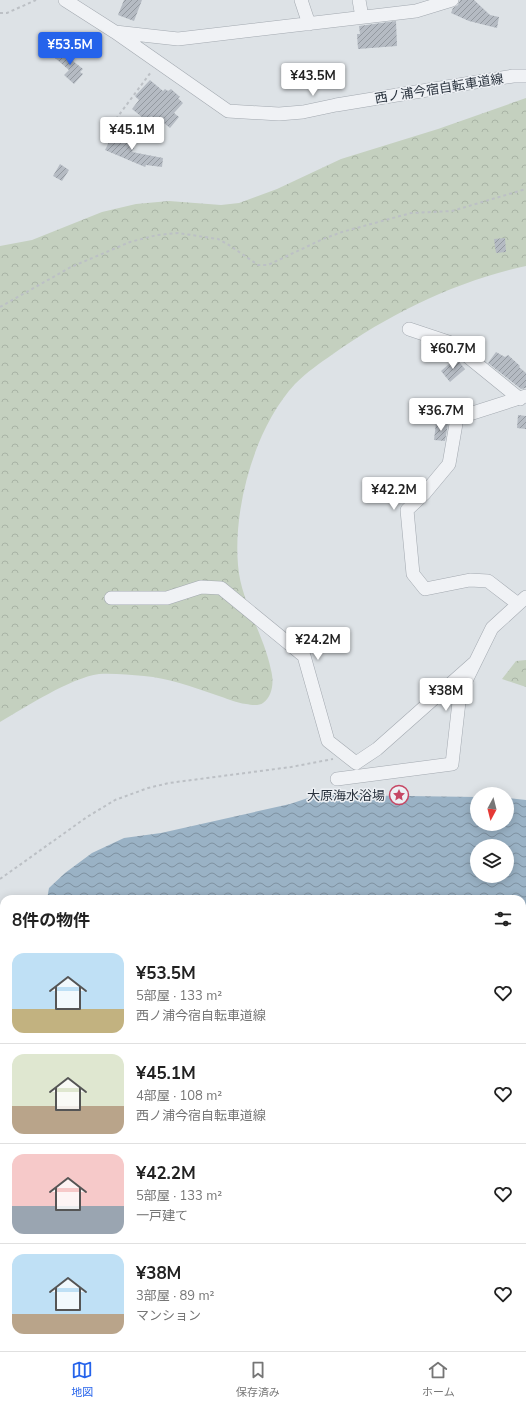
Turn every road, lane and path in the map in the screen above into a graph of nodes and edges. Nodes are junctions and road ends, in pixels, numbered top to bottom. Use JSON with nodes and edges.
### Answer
{"nodes":[{"id":1,"x":36,"y":0,"type":"edge"},
{"id":2,"x":65,"y":0,"type":"edge"},
{"id":3,"x":300,"y":0,"type":"edge"},
{"id":4,"x":359,"y":0,"type":"edge"},
{"id":5,"x":452,"y":0,"type":"edge"},
{"id":6,"x":436,"y":3,"type":"edge"},
{"id":7,"x":80,"y":6,"type":"edge"},
{"id":8,"x":0,"y":13,"type":"edge"},
{"id":9,"x":362,"y":17,"type":"junction"},
{"id":10,"x":309,"y":24,"type":"junction"},
{"id":11,"x":115,"y":32,"type":"junction"},
{"id":12,"x":158,"y":63,"type":"junction"},
{"id":13,"x":526,"y":76,"type":"edge"},
{"id":14,"x":116,"y":119,"type":"dead end"},
{"id":15,"x":526,"y":189,"type":"edge"},
{"id":16,"x":0,"y":307,"type":"edge"},
{"id":17,"x":409,"y":329,"type":"dead end"},
{"id":18,"x":523,"y":398,"type":"edge"},
{"id":19,"x":111,"y":598,"type":"dead end"},
{"id":20,"x":522,"y":600,"type":"edge"},
{"id":21,"x":474,"y":663,"type":"junction"},
{"id":22,"x":337,"y":758,"type":"dead end"},
{"id":23,"x":337,"y":778,"type":"dead end"},
{"id":24,"x":0,"y":879,"type":"edge"}],
"edges":[{"from":1,"to":8,"type":"path"},
{"from":2,"to":7,"type":"street","name":"西ノ浦今宿自転車道線"},
{"from":3,"to":10,"type":"street"},
{"from":4,"to":9,"type":"street"},
{"from":5,"to":6,"type":"street"},
{"from":6,"to":9,"type":"street"},
{"from":7,"to":11,"type":"street","name":"西ノ浦今宿自転車道線"},
{"from":9,"to":10,"type":"street"},
{"from":10,"to":11,"type":"street"},
{"from":11,"to":12,"type":"street","name":"西ノ浦今宿自転車道線"},
{"from":12,"to":13,"type":"street","name":"西ノ浦今宿自転車道線"},
{"from":12,"to":14,"type":"path"},
{"from":15,"to":16,"type":"path"},
{"from":17,"to":18,"type":"street"},
{"from":18,"to":20,"type":"street"},
{"from":19,"to":21,"type":"street"},
{"from":20,"to":21,"type":"street"},
{"from":21,"to":23,"type":"street"},
{"from":22,"to":24,"type":"path"}]}
